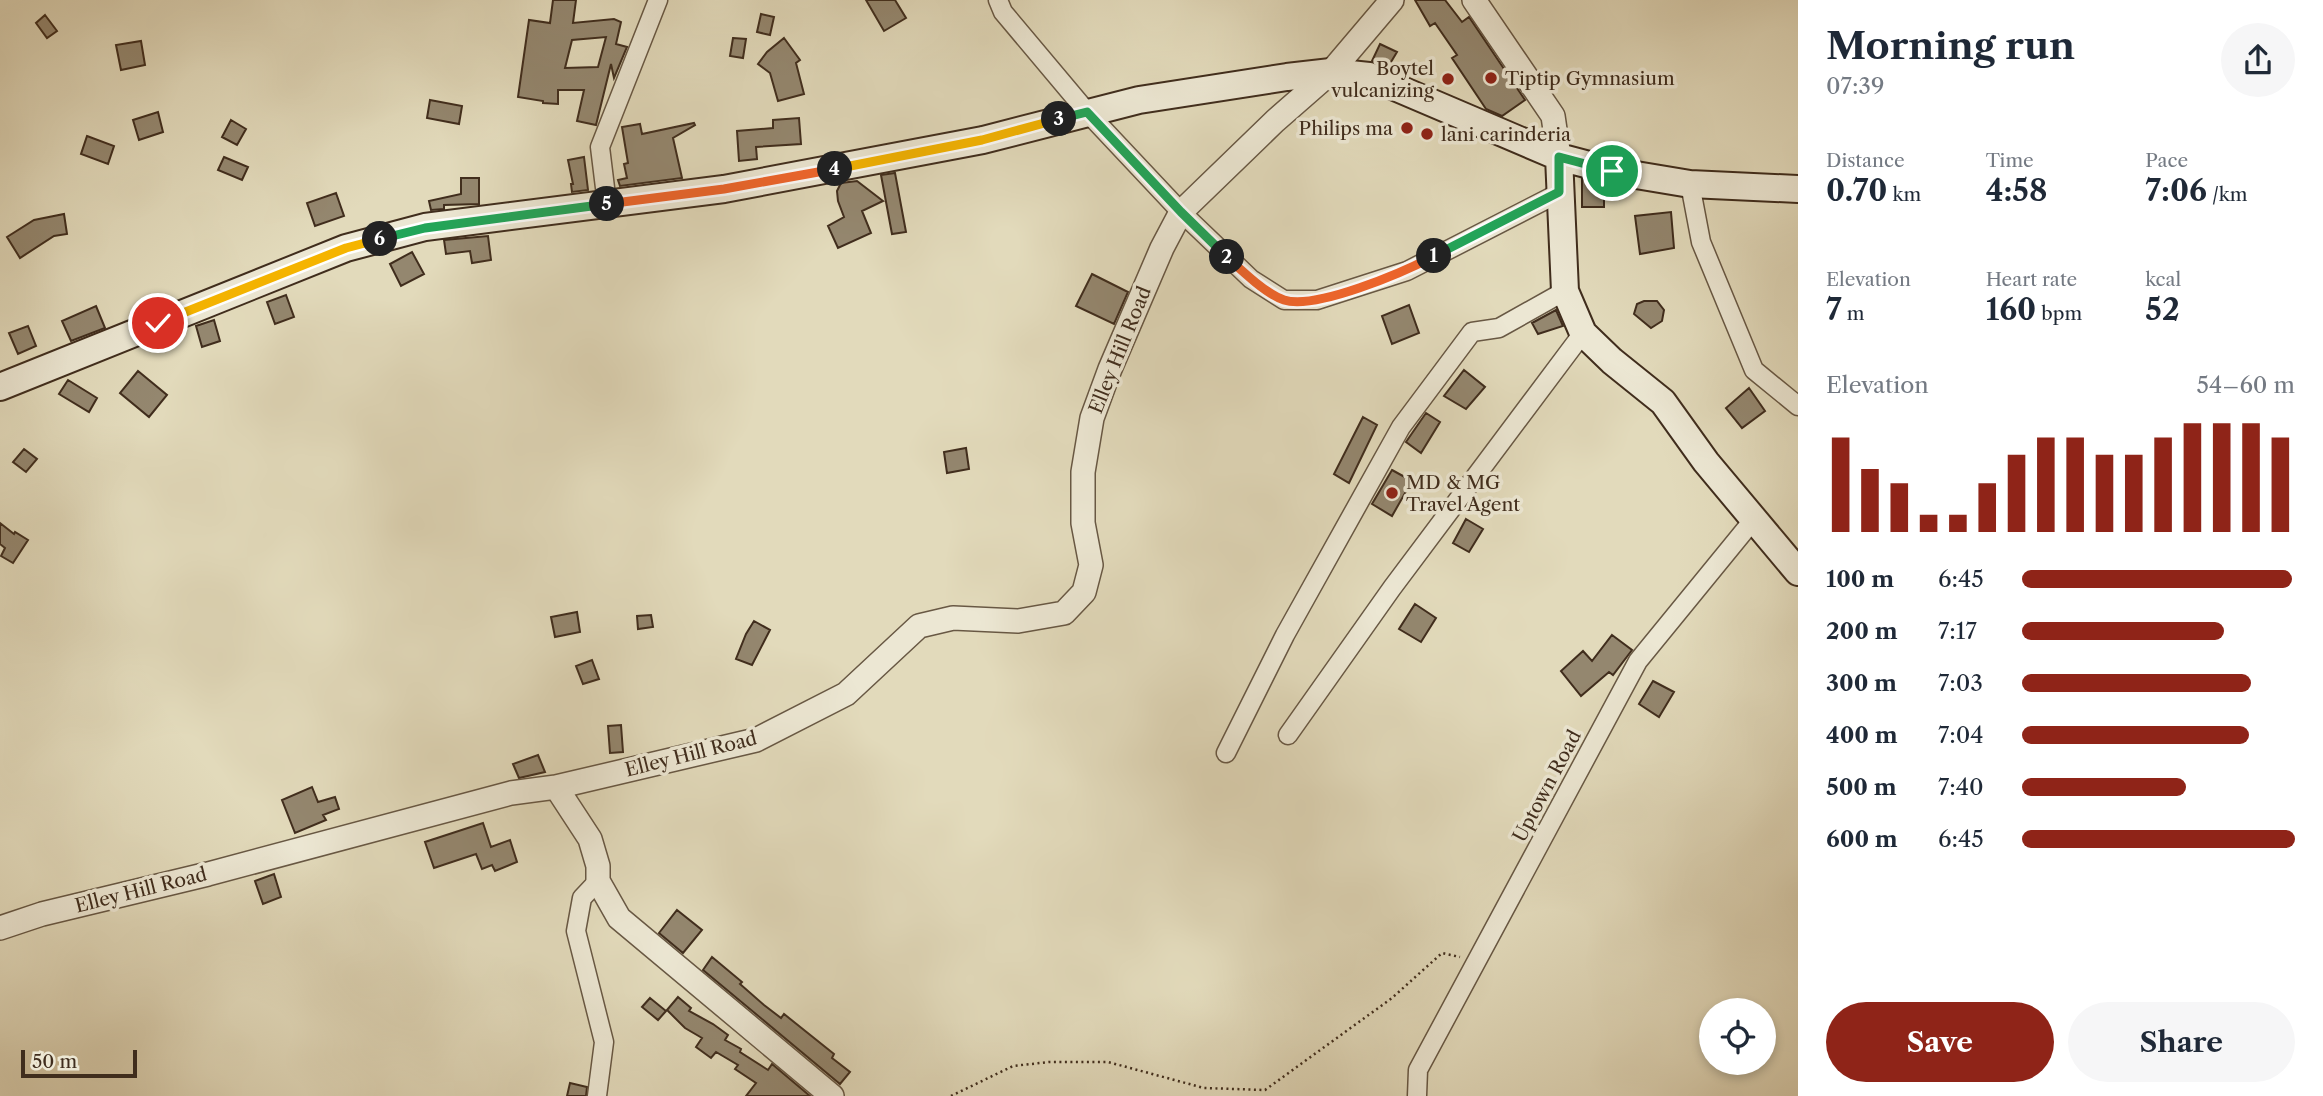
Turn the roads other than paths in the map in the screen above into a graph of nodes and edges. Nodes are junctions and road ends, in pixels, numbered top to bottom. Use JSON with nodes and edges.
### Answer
{"nodes":[{"id":1,"x":658,"y":0,"type":"edge"},
{"id":2,"x":998,"y":0,"type":"edge"},
{"id":3,"x":1392,"y":0,"type":"edge"},
{"id":4,"x":1474,"y":0,"type":"edge"},
{"id":5,"x":1331,"y":72,"type":"junction"},
{"id":6,"x":1087,"y":112,"type":"junction"},
{"id":7,"x":1559,"y":157,"type":"junction"},
{"id":8,"x":1690,"y":184,"type":"junction"},
{"id":9,"x":1798,"y":189,"type":"edge"},
{"id":10,"x":1559,"y":192,"type":"junction"},
{"id":11,"x":607,"y":204,"type":"junction"},
{"id":12,"x":1181,"y":212,"type":"junction"},
{"id":13,"x":1565,"y":291,"type":"junction"},
{"id":14,"x":1583,"y":333,"type":"junction"},
{"id":15,"x":0,"y":387,"type":"edge"},
{"id":16,"x":1798,"y":406,"type":"edge"},
{"id":17,"x":1754,"y":519,"type":"junction"},
{"id":18,"x":1798,"y":572,"type":"edge"},
{"id":19,"x":1288,"y":734,"type":"dead end"},
{"id":20,"x":1226,"y":753,"type":"dead end"},
{"id":21,"x":556,"y":787,"type":"junction"},
{"id":22,"x":598,"y":881,"type":"junction"},
{"id":23,"x":0,"y":928,"type":"edge"},
{"id":24,"x":597,"y":1096,"type":"edge"},
{"id":25,"x":832,"y":1096,"type":"edge"},
{"id":26,"x":1417,"y":1096,"type":"edge"}],
"edges":[{"from":1,"to":11,"type":"street"},
{"from":2,"to":6,"type":"street"},
{"from":3,"to":5,"type":"street","name":"Elley Hill Road"},
{"from":4,"to":7,"type":"street"},
{"from":5,"to":6,"type":"main road"},
{"from":5,"to":7,"type":"main road"},
{"from":5,"to":12,"type":"street","name":"Elley Hill Road"},
{"from":6,"to":11,"type":"main road"},
{"from":6,"to":12,"type":"street"},
{"from":7,"to":8,"type":"main road"},
{"from":7,"to":10,"type":"main road"},
{"from":8,"to":9,"type":"main road"},
{"from":8,"to":16,"type":"street"},
{"from":10,"to":12,"type":"street"},
{"from":10,"to":13,"type":"main road"},
{"from":11,"to":15,"type":"main road"},
{"from":12,"to":21,"type":"street","name":"Elley Hill Road"},
{"from":13,"to":14,"type":"main road"},
{"from":13,"to":20,"type":"street"},
{"from":14,"to":17,"type":"main road"},
{"from":14,"to":19,"type":"street"},
{"from":17,"to":18,"type":"main road"},
{"from":17,"to":26,"type":"street","name":"Uptown Road"},
{"from":21,"to":22,"type":"street"},
{"from":21,"to":23,"type":"street","name":"Elley Hill Road"},
{"from":22,"to":24,"type":"street"},
{"from":22,"to":25,"type":"street"}]}
